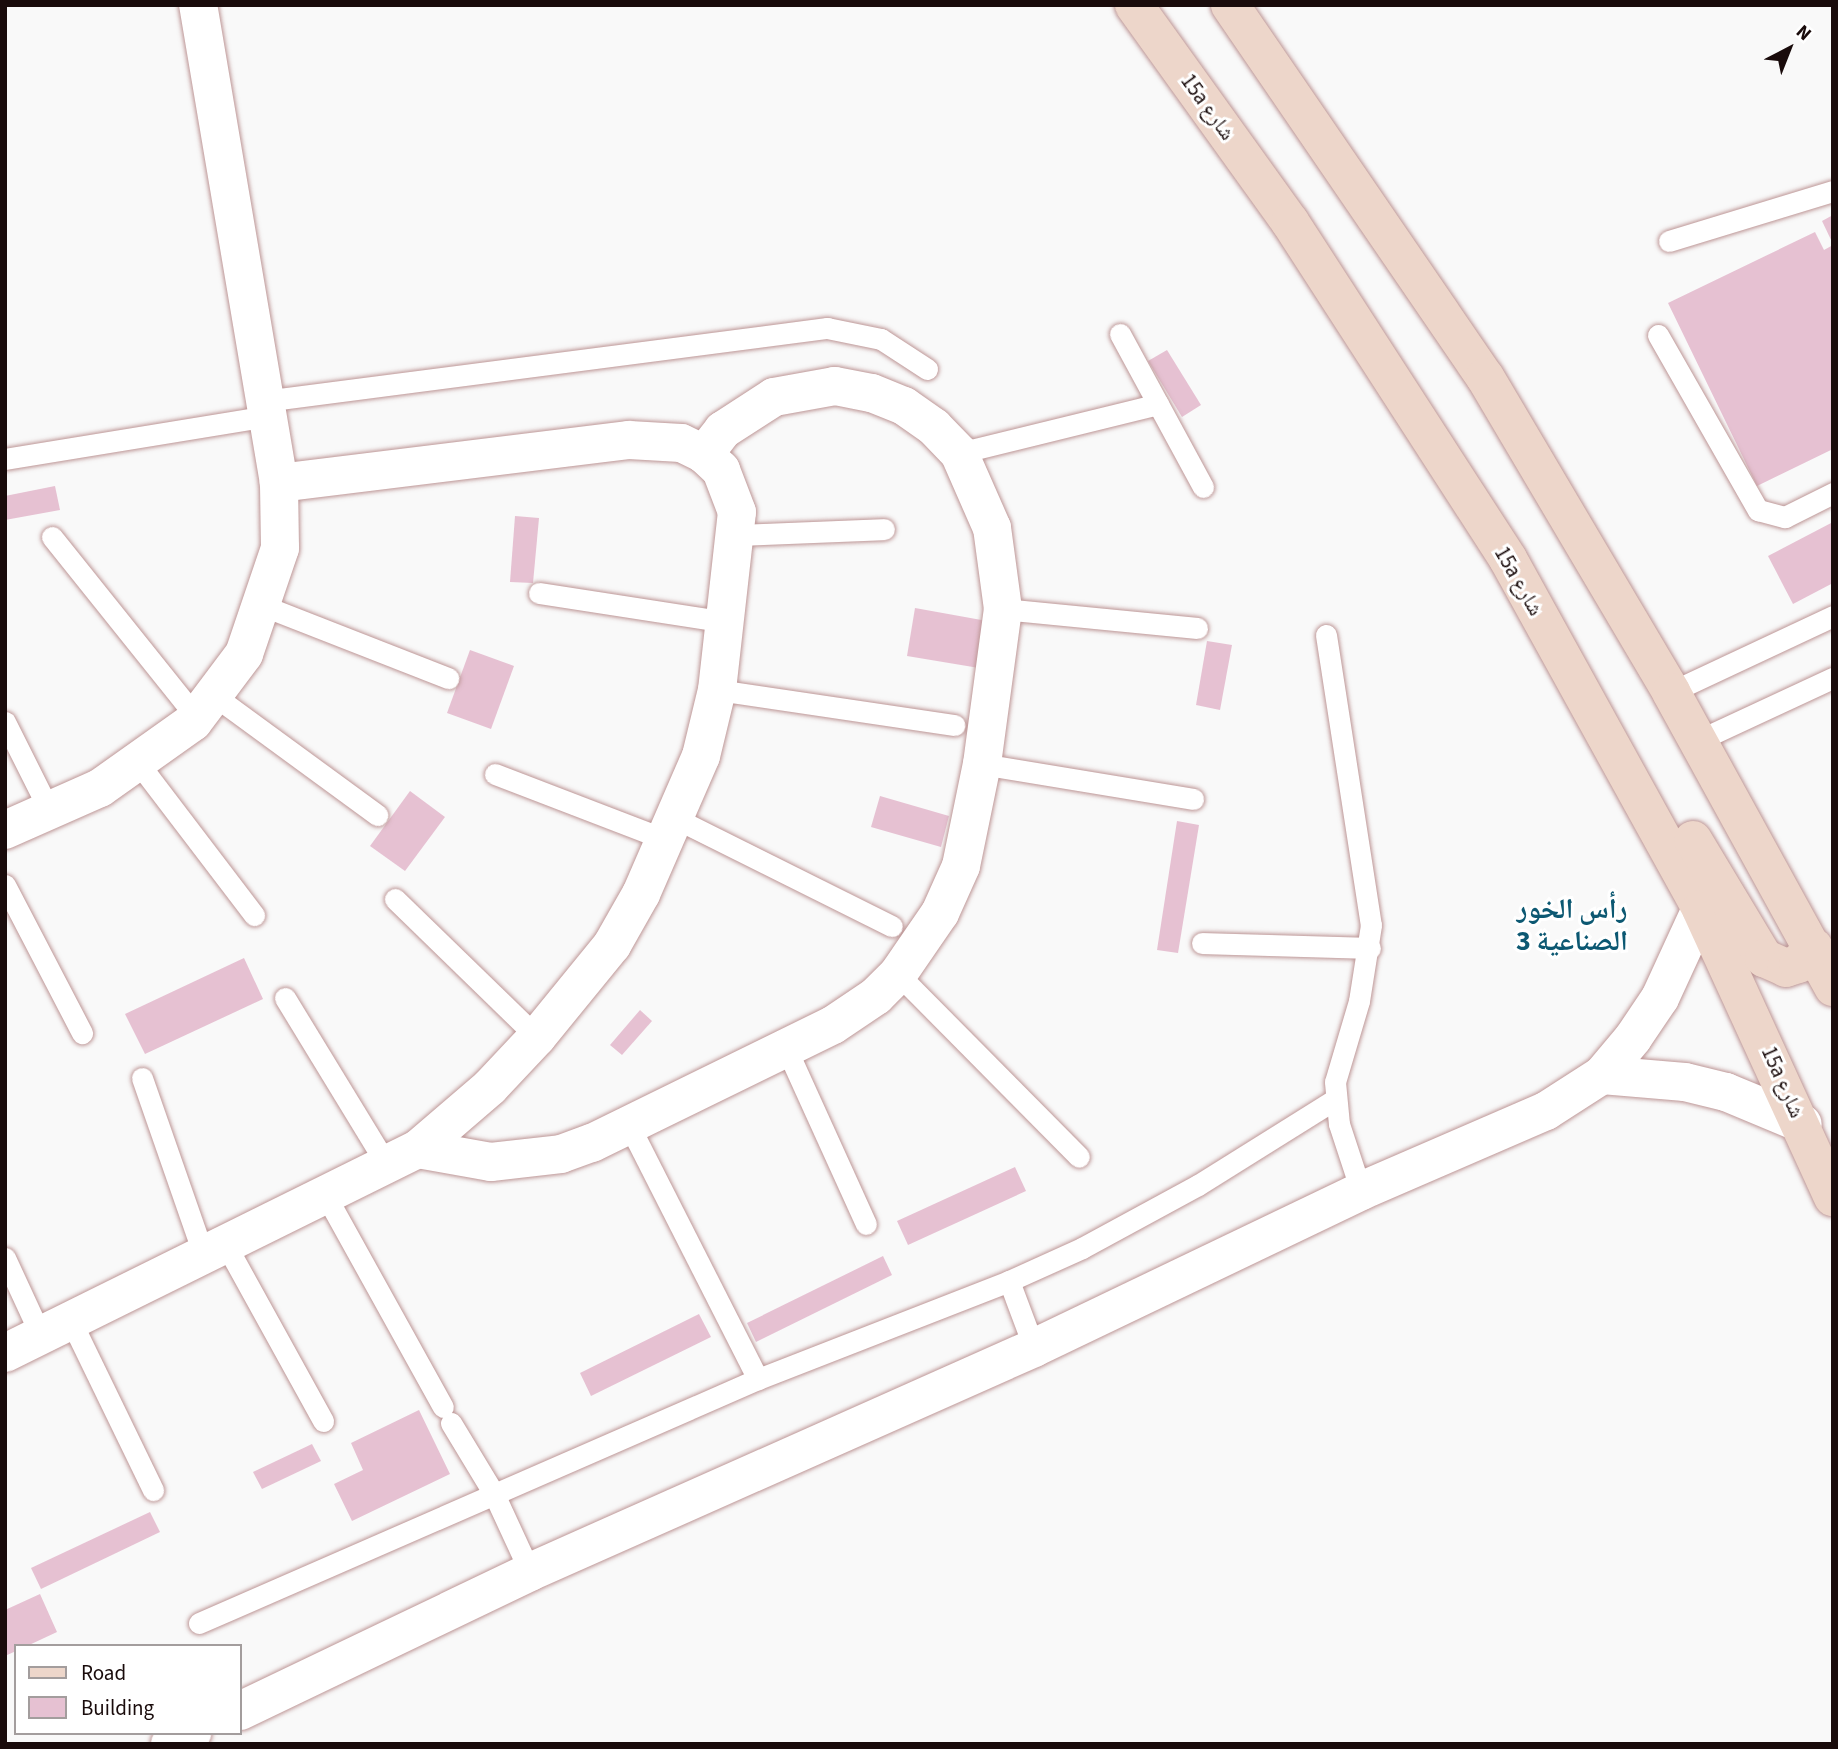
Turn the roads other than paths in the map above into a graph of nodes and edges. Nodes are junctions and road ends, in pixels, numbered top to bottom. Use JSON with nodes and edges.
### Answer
{"nodes":[{"id":1,"x":198,"y":5,"type":"edge"},
{"id":2,"x":1134,"y":5,"type":"edge"},
{"id":3,"x":1230,"y":5,"type":"edge"},
{"id":4,"x":1833,"y":191,"type":"edge"},
{"id":5,"x":1668,"y":241,"type":"dead end"},
{"id":6,"x":1120,"y":334,"type":"dead end"},
{"id":7,"x":1658,"y":335,"type":"dead end"},
{"id":8,"x":927,"y":369,"type":"dead end"},
{"id":9,"x":1158,"y":404,"type":"junction"},
{"id":10,"x":266,"y":409,"type":"junction"},
{"id":11,"x":959,"y":453,"type":"junction"},
{"id":12,"x":704,"y":454,"type":"junction"},
{"id":13,"x":5,"y":459,"type":"edge"},
{"id":14,"x":279,"y":483,"type":"junction"},
{"id":15,"x":1203,"y":487,"type":"dead end"},
{"id":16,"x":1833,"y":493,"type":"edge"},
{"id":17,"x":884,"y":529,"type":"dead end"},
{"id":18,"x":736,"y":535,"type":"junction"},
{"id":19,"x":52,"y":537,"type":"dead end"},
{"id":20,"x":1508,"y":559,"type":"junction"},
{"id":21,"x":539,"y":593,"type":"dead end"},
{"id":22,"x":264,"y":606,"type":"junction"},
{"id":23,"x":1003,"y":609,"type":"junction"},
{"id":24,"x":1833,"y":616,"type":"edge"},
{"id":25,"x":727,"y":622,"type":"junction"},
{"id":26,"x":1197,"y":628,"type":"dead end"},
{"id":27,"x":1326,"y":635,"type":"dead end"},
{"id":28,"x":448,"y":678,"type":"dead end"},
{"id":29,"x":1833,"y":678,"type":"edge"},
{"id":30,"x":717,"y":690,"type":"junction"},
{"id":31,"x":1671,"y":692,"type":"junction"},
{"id":32,"x":206,"y":708,"type":"junction"},
{"id":33,"x":5,"y":722,"type":"edge"},
{"id":34,"x":954,"y":726,"type":"dead end"},
{"id":35,"x":1697,"y":741,"type":"junction"},
{"id":36,"x":139,"y":764,"type":"junction"},
{"id":37,"x":982,"y":764,"type":"junction"},
{"id":38,"x":495,"y":774,"type":"dead end"},
{"id":39,"x":1193,"y":799,"type":"dead end"},
{"id":40,"x":49,"y":810,"type":"junction"},
{"id":41,"x":377,"y":815,"type":"dead end"},
{"id":42,"x":5,"y":830,"type":"edge"},
{"id":43,"x":672,"y":830,"type":"junction"},
{"id":44,"x":5,"y":886,"type":"edge"},
{"id":45,"x":395,"y":899,"type":"dead end"},
{"id":46,"x":1701,"y":909,"type":"junction"},
{"id":47,"x":254,"y":915,"type":"dead end"},
{"id":48,"x":892,"y":926,"type":"dead end"},
{"id":49,"x":1202,"y":943,"type":"dead end"},
{"id":50,"x":1370,"y":947,"type":"junction"},
{"id":51,"x":1814,"y":947,"type":"junction"},
{"id":52,"x":898,"y":974,"type":"junction"},
{"id":53,"x":1833,"y":987,"type":"edge"},
{"id":54,"x":285,"y":998,"type":"dead end"},
{"id":55,"x":82,"y":1033,"type":"dead end"},
{"id":56,"x":537,"y":1037,"type":"junction"},
{"id":57,"x":787,"y":1050,"type":"junction"},
{"id":58,"x":1602,"y":1075,"type":"junction"},
{"id":59,"x":142,"y":1078,"type":"dead end"},
{"id":60,"x":1334,"y":1100,"type":"junction"},
{"id":61,"x":1802,"y":1124,"type":"junction"},
{"id":62,"x":629,"y":1125,"type":"junction"},
{"id":63,"x":402,"y":1157,"type":"junction"},
{"id":64,"x":1079,"y":1157,"type":"dead end"},
{"id":65,"x":1361,"y":1191,"type":"junction"},
{"id":66,"x":327,"y":1196,"type":"junction"},
{"id":67,"x":1833,"y":1197,"type":"edge"},
{"id":68,"x":866,"y":1224,"type":"dead end"},
{"id":69,"x":215,"y":1251,"type":"junction"},
{"id":70,"x":5,"y":1258,"type":"edge"},
{"id":71,"x":1009,"y":1281,"type":"junction"},
{"id":72,"x":56,"y":1329,"type":"junction"},
{"id":73,"x":1034,"y":1348,"type":"junction"},
{"id":74,"x":5,"y":1353,"type":"edge"},
{"id":75,"x":758,"y":1379,"type":"junction"},
{"id":76,"x":323,"y":1421,"type":"dead end"},
{"id":77,"x":153,"y":1490,"type":"dead end"},
{"id":78,"x":494,"y":1494,"type":"junction"},
{"id":79,"x":530,"y":1572,"type":"junction"},
{"id":80,"x":199,"y":1623,"type":"dead end"},
{"id":81,"x":242,"y":1710,"type":"edge"},
{"id":82,"x":188,"y":1735,"type":"edge"},
{"id":83,"x":170,"y":1744,"type":"edge"}],
"edges":[{"from":1,"to":10,"type":"street"},
{"from":2,"to":20,"type":"main road","name":"15a شارع"},
{"from":3,"to":31,"type":"main road"},
{"from":4,"to":5,"type":"lane"},
{"from":6,"to":9,"type":"lane"},
{"from":7,"to":16,"type":"lane"},
{"from":8,"to":10,"type":"lane"},
{"from":9,"to":11,"type":"lane"},
{"from":9,"to":15,"type":"lane"},
{"from":10,"to":13,"type":"lane"},
{"from":10,"to":14,"type":"street"},
{"from":11,"to":12,"type":"street"},
{"from":11,"to":23,"type":"street"},
{"from":12,"to":14,"type":"street"},
{"from":12,"to":18,"type":"street"},
{"from":14,"to":22,"type":"street"},
{"from":17,"to":18,"type":"lane"},
{"from":18,"to":25,"type":"street"},
{"from":19,"to":32,"type":"lane"},
{"from":20,"to":46,"type":"main road","name":"15a شارع"},
{"from":20,"to":51,"type":"main road"},
{"from":21,"to":25,"type":"lane"},
{"from":22,"to":28,"type":"lane"},
{"from":22,"to":32,"type":"street"},
{"from":23,"to":26,"type":"lane"},
{"from":23,"to":37,"type":"street"},
{"from":24,"to":31,"type":"lane"},
{"from":25,"to":30,"type":"street"},
{"from":27,"to":50,"type":"lane"},
{"from":29,"to":35,"type":"lane"},
{"from":30,"to":34,"type":"lane"},
{"from":30,"to":43,"type":"street"},
{"from":31,"to":35,"type":"main road"},
{"from":32,"to":36,"type":"street"},
{"from":32,"to":41,"type":"lane"},
{"from":33,"to":40,"type":"lane"},
{"from":35,"to":51,"type":"main road"},
{"from":36,"to":40,"type":"street"},
{"from":36,"to":47,"type":"lane"},
{"from":37,"to":39,"type":"lane"},
{"from":37,"to":52,"type":"street"},
{"from":38,"to":43,"type":"lane"},
{"from":40,"to":42,"type":"street"},
{"from":43,"to":48,"type":"lane"},
{"from":43,"to":56,"type":"street"},
{"from":44,"to":55,"type":"lane"},
{"from":45,"to":56,"type":"lane"},
{"from":46,"to":58,"type":"street"},
{"from":46,"to":61,"type":"main road","name":"15a شارع"},
{"from":49,"to":50,"type":"lane"},
{"from":50,"to":60,"type":"lane"},
{"from":51,"to":53,"type":"main road"},
{"from":52,"to":57,"type":"street"},
{"from":52,"to":64,"type":"lane"},
{"from":54,"to":63,"type":"lane"},
{"from":56,"to":63,"type":"street"},
{"from":57,"to":62,"type":"street"},
{"from":57,"to":68,"type":"lane"},
{"from":58,"to":61,"type":"street"},
{"from":58,"to":65,"type":"street"},
{"from":59,"to":69,"type":"lane"},
{"from":60,"to":65,"type":"lane"},
{"from":60,"to":71,"type":"lane"},
{"from":61,"to":67,"type":"main road","name":"15a شارع"},
{"from":62,"to":63,"type":"street"},
{"from":62,"to":75,"type":"lane"},
{"from":63,"to":66,"type":"street"},
{"from":65,"to":73,"type":"street"},
{"from":66,"to":69,"type":"street"},
{"from":66,"to":78,"type":"lane"},
{"from":69,"to":72,"type":"street"},
{"from":69,"to":76,"type":"lane"},
{"from":70,"to":72,"type":"lane"},
{"from":71,"to":73,"type":"lane"},
{"from":71,"to":75,"type":"lane"},
{"from":72,"to":74,"type":"street"},
{"from":72,"to":77,"type":"lane"},
{"from":73,"to":79,"type":"street"},
{"from":75,"to":78,"type":"lane"},
{"from":78,"to":79,"type":"lane"},
{"from":78,"to":80,"type":"lane"},
{"from":79,"to":81,"type":"street"},
{"from":82,"to":83,"type":"street"}]}
